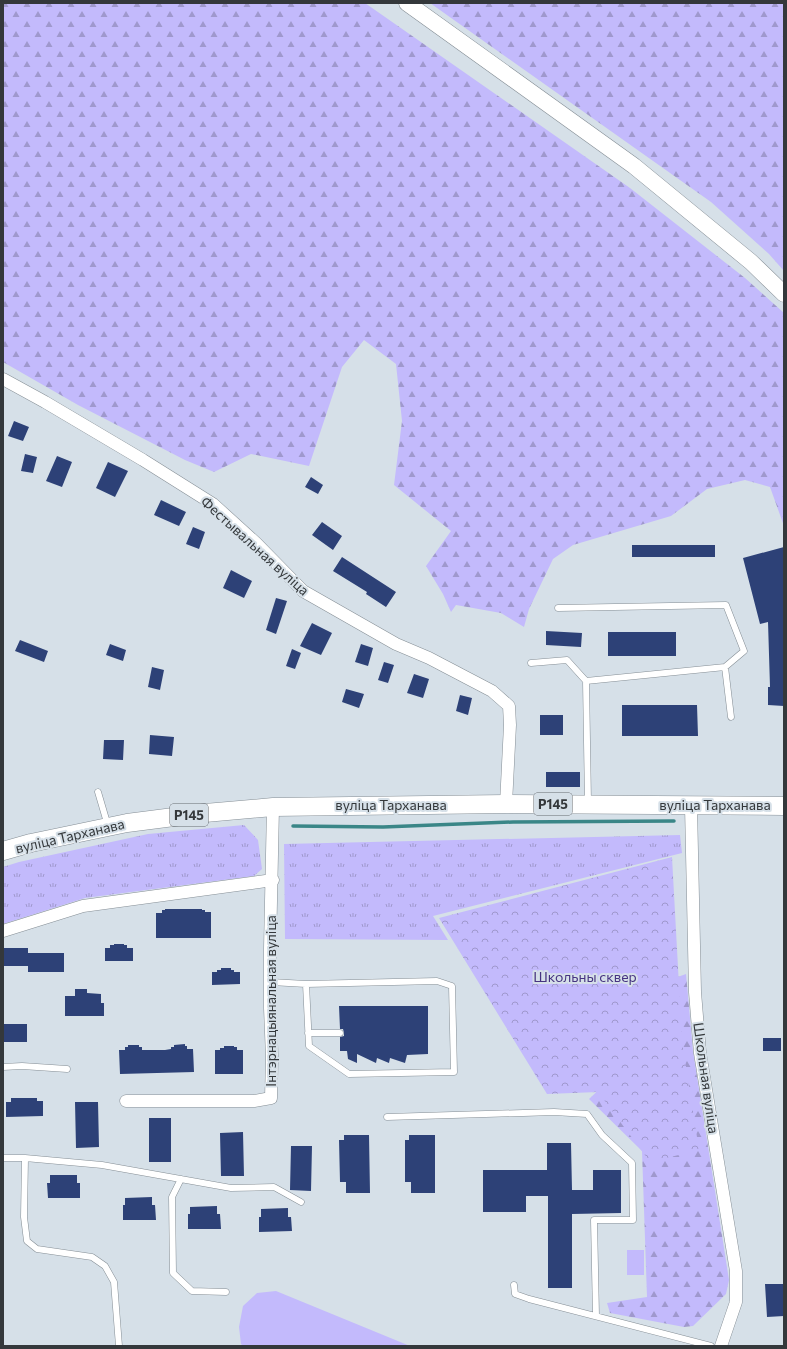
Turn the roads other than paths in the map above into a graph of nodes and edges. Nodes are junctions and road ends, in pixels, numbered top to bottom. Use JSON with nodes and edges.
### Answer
{"nodes":[{"id":1,"x":406,"y":3,"type":"edge"},
{"id":2,"x":784,"y":294,"type":"edge"},
{"id":3,"x":3,"y":379,"type":"edge"},
{"id":4,"x":558,"y":608,"type":"dead end"},
{"id":5,"x":531,"y":663,"type":"dead end"},
{"id":6,"x":725,"y":667,"type":"junction"},
{"id":7,"x":586,"y":681,"type":"junction"},
{"id":8,"x":731,"y":717,"type":"dead end"},
{"id":9,"x":98,"y":792,"type":"dead end"},
{"id":10,"x":506,"y":804,"type":"junction"},
{"id":11,"x":588,"y":804,"type":"junction"},
{"id":12,"x":691,"y":806,"type":"junction"},
{"id":13,"x":784,"y":806,"type":"edge"},
{"id":14,"x":273,"y":807,"type":"junction"},
{"id":15,"x":108,"y":826,"type":"junction"},
{"id":16,"x":3,"y":851,"type":"edge"},
{"id":17,"x":272,"y":880,"type":"junction"},
{"id":18,"x":3,"y":932,"type":"edge"},
{"id":19,"x":271,"y":982,"type":"junction"},
{"id":20,"x":306,"y":984,"type":"junction"},
{"id":21,"x":308,"y":1033,"type":"junction"},
{"id":22,"x":340,"y":1033,"type":"dead end"},
{"id":23,"x":3,"y":1067,"type":"edge"},
{"id":24,"x":67,"y":1069,"type":"dead end"},
{"id":25,"x":126,"y":1101,"type":"dead end"},
{"id":26,"x":387,"y":1117,"type":"dead end"},
{"id":27,"x":3,"y":1158,"type":"edge"},
{"id":28,"x":25,"y":1158,"type":"junction"},
{"id":29,"x":181,"y":1179,"type":"junction"},
{"id":30,"x":301,"y":1202,"type":"dead end"},
{"id":31,"x":514,"y":1285,"type":"dead end"},
{"id":32,"x":226,"y":1292,"type":"dead end"},
{"id":33,"x":596,"y":1316,"type":"junction"},
{"id":34,"x":119,"y":1346,"type":"edge"},
{"id":35,"x":712,"y":1346,"type":"edge"},
{"id":36,"x":720,"y":1346,"type":"edge"}],
"edges":[{"from":1,"to":2,"type":"street"},
{"from":3,"to":10,"type":"street","name":"Фестывальная вуліца"},
{"from":4,"to":6,"type":"lane"},
{"from":5,"to":7,"type":"lane"},
{"from":6,"to":7,"type":"lane"},
{"from":6,"to":8,"type":"lane"},
{"from":7,"to":11,"type":"lane"},
{"from":9,"to":15,"type":"lane"},
{"from":10,"to":11,"type":"main road","name":"вуліца Тарханава","number":"Р145"},
{"from":10,"to":14,"type":"main road","name":"вуліца Тарханава","number":"Р145"},
{"from":11,"to":12,"type":"main road","name":"вуліца Тарханава","number":"Р145"},
{"from":12,"to":13,"type":"main road","name":"вуліца Тарханава","number":"Р145"},
{"from":12,"to":36,"type":"street","name":"Школьная вуліца"},
{"from":14,"to":15,"type":"main road","name":"вуліца Тарханава","number":"Р145"},
{"from":14,"to":17,"type":"street","name":"Інтэрнацыянальная вуліца"},
{"from":15,"to":16,"type":"main road","name":"вуліца Тарханава","number":"Р145"},
{"from":17,"to":18,"type":"street"},
{"from":17,"to":19,"type":"street","name":"Інтэрнацыянальная вуліца"},
{"from":19,"to":20,"type":"lane"},
{"from":19,"to":25,"type":"street","name":"Інтэрнацыянальная вуліца"},
{"from":20,"to":21,"type":"lane"},
{"from":20,"to":21,"type":"lane"},
{"from":21,"to":22,"type":"lane"},
{"from":23,"to":24,"type":"lane"},
{"from":26,"to":33,"type":"lane"},
{"from":27,"to":28,"type":"lane"},
{"from":28,"to":29,"type":"lane"},
{"from":28,"to":34,"type":"lane"},
{"from":29,"to":30,"type":"lane"},
{"from":29,"to":32,"type":"lane"},
{"from":31,"to":33,"type":"lane"},
{"from":33,"to":35,"type":"lane"}]}
